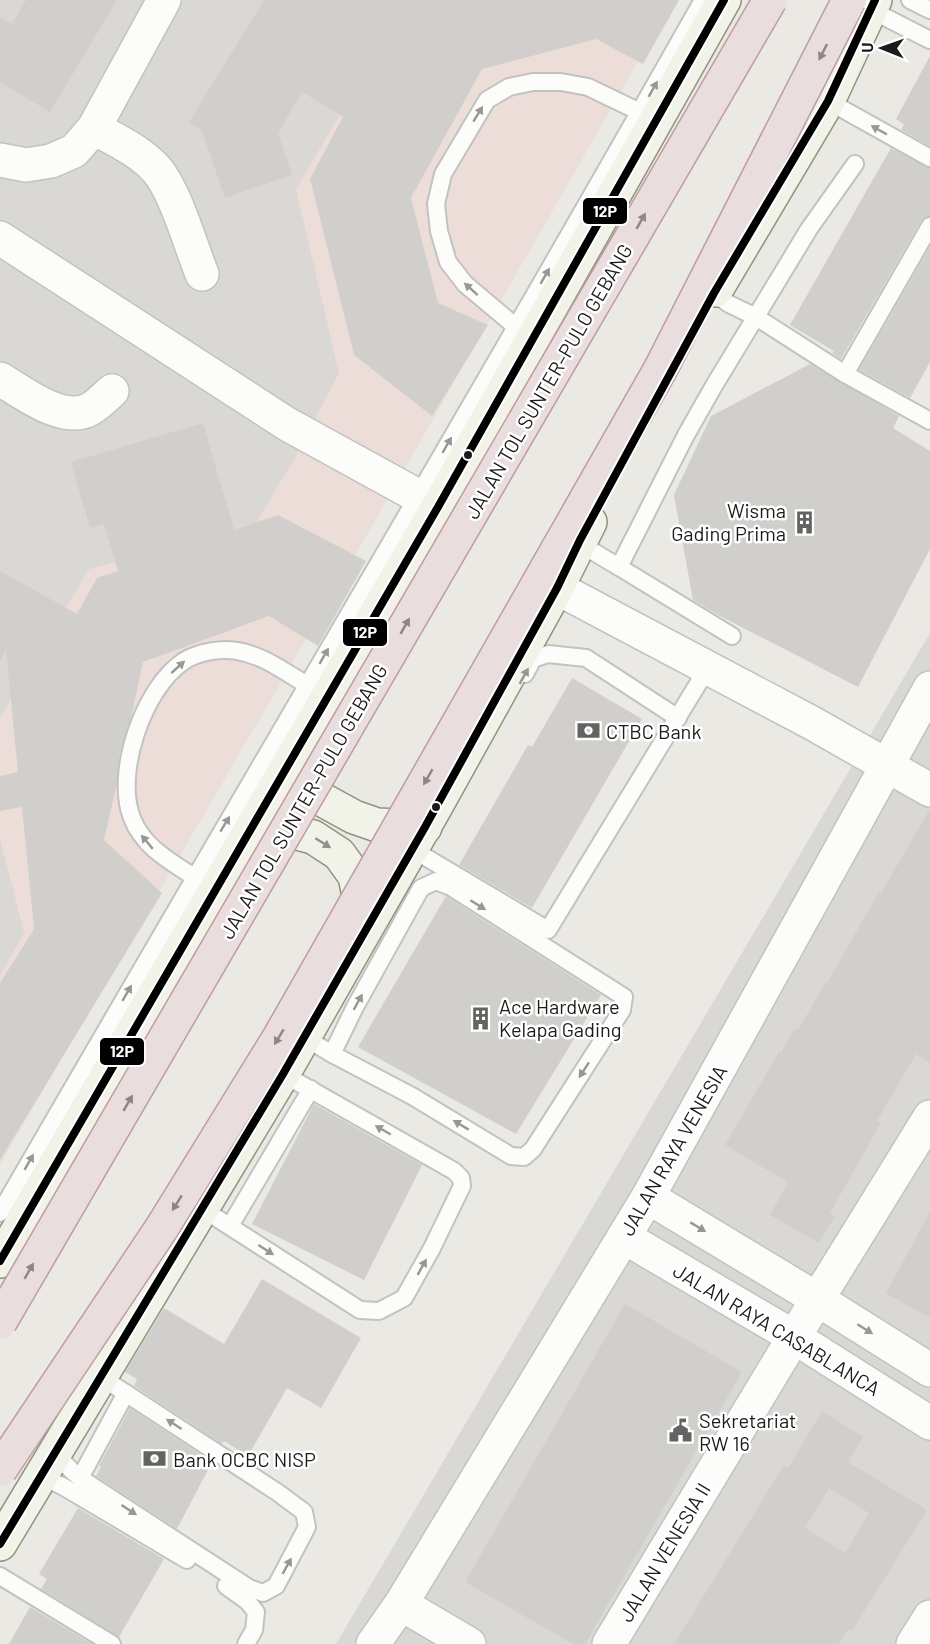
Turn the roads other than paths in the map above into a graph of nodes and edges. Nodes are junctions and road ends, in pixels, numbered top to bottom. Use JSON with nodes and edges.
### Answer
{"nodes":[{"id":1,"x":164,"y":0,"type":"edge"},
{"id":2,"x":703,"y":0,"type":"edge"},
{"id":3,"x":724,"y":0,"type":"edge"},
{"id":4,"x":770,"y":0,"type":"edge"},
{"id":5,"x":910,"y":0,"type":"edge"},
{"id":6,"x":865,"y":3,"type":"edge"},
{"id":7,"x":930,"y":10,"type":"edge"},
{"id":8,"x":930,"y":40,"type":"edge"},
{"id":9,"x":828,"y":102,"type":"junction"},
{"id":10,"x":640,"y":112,"type":"junction"},
{"id":11,"x":94,"y":128,"type":"junction"},
{"id":12,"x":930,"y":158,"type":"edge"},
{"id":13,"x":0,"y":160,"type":"edge"},
{"id":14,"x":855,"y":164,"type":"dead end"},
{"id":15,"x":930,"y":226,"type":"edge"},
{"id":16,"x":0,"y":238,"type":"edge"},
{"id":17,"x":201,"y":274,"type":"dead end"},
{"id":18,"x":714,"y":293,"type":"junction"},
{"id":19,"x":756,"y":317,"type":"junction"},
{"id":20,"x":515,"y":326,"type":"junction"},
{"id":21,"x":846,"y":374,"type":"junction"},
{"id":22,"x":0,"y":379,"type":"edge"},
{"id":23,"x":112,"y":391,"type":"dead end"},
{"id":24,"x":930,"y":420,"type":"edge"},
{"id":25,"x":428,"y":501,"type":"junction"},
{"id":26,"x":580,"y":540,"type":"junction"},
{"id":27,"x":619,"y":567,"type":"junction"},
{"id":28,"x":557,"y":588,"type":"junction"},
{"id":29,"x":732,"y":636,"type":"dead end"},
{"id":30,"x":707,"y":669,"type":"junction"},
{"id":31,"x":307,"y":685,"type":"junction"},
{"id":32,"x":930,"y":688,"type":"edge"},
{"id":33,"x":678,"y":718,"type":"junction"},
{"id":34,"x":295,"y":754,"type":"junction"},
{"id":35,"x":881,"y":762,"type":"junction"},
{"id":36,"x":930,"y":790,"type":"edge"},
{"id":37,"x":246,"y":837,"type":"junction"},
{"id":38,"x":420,"y":844,"type":"junction"},
{"id":39,"x":194,"y":877,"type":"junction"},
{"id":40,"x":365,"y":928,"type":"junction"},
{"id":41,"x":303,"y":1037,"type":"junction"},
{"id":42,"x":332,"y":1054,"type":"junction"},
{"id":43,"x":283,"y":1074,"type":"junction"},
{"id":44,"x":311,"y":1089,"type":"junction"},
{"id":45,"x":930,"y":1117,"type":"edge"},
{"id":46,"x":648,"y":1197,"type":"junction"},
{"id":47,"x":201,"y":1208,"type":"junction"},
{"id":48,"x":0,"y":1212,"type":"edge"},
{"id":49,"x":230,"y":1226,"type":"junction"},
{"id":50,"x":624,"y":1237,"type":"junction"},
{"id":51,"x":0,"y":1262,"type":"edge"},
{"id":52,"x":817,"y":1299,"type":"junction"},
{"id":53,"x":0,"y":1322,"type":"edge"},
{"id":54,"x":794,"y":1337,"type":"junction"},
{"id":55,"x":930,"y":1370,"type":"edge"},
{"id":56,"x":114,"y":1385,"type":"junction"},
{"id":57,"x":930,"y":1423,"type":"edge"},
{"id":58,"x":48,"y":1464,"type":"junction"},
{"id":59,"x":0,"y":1470,"type":"edge"},
{"id":60,"x":80,"y":1478,"type":"junction"},
{"id":61,"x":0,"y":1544,"type":"edge"},
{"id":62,"x":0,"y":1576,"type":"edge"},
{"id":63,"x":401,"y":1604,"type":"junction"},
{"id":64,"x":930,"y":1617,"type":"edge"},
{"id":65,"x":112,"y":1644,"type":"edge"},
{"id":66,"x":246,"y":1644,"type":"edge"},
{"id":67,"x":373,"y":1644,"type":"edge"},
{"id":68,"x":469,"y":1644,"type":"edge"},
{"id":69,"x":609,"y":1644,"type":"edge"},
{"id":70,"x":913,"y":1644,"type":"edge"}],
"edges":[{"from":1,"to":11,"type":"street"},
{"from":10,"to":2,"type":"lane","one_way":true},
{"from":3,"to":25,"type":"main road"},
{"from":53,"to":4,"type":"highway","name":"JALAN TOL SUNTER–PULO GEBANG","one_way":true,"bridge":true},
{"from":5,"to":7,"type":"lane"},
{"from":6,"to":8,"type":"lane"},
{"from":6,"to":9,"type":"main road"},
{"from":6,"to":59,"type":"highway","one_way":true,"bridge":true},
{"from":12,"to":9,"type":"lane","one_way":true},
{"from":9,"to":18,"type":"main road"},
{"from":20,"to":10,"type":"lane","one_way":true},
{"from":20,"to":10,"type":"lane","one_way":true},
{"from":11,"to":13,"type":"street"},
{"from":11,"to":17,"type":"street"},
{"from":14,"to":19,"type":"lane"},
{"from":15,"to":21,"type":"lane"},
{"from":16,"to":25,"type":"street"},
{"from":18,"to":19,"type":"lane"},
{"from":18,"to":26,"type":"main road"},
{"from":19,"to":21,"type":"lane"},
{"from":19,"to":27,"type":"lane"},
{"from":25,"to":20,"type":"lane","one_way":true},
{"from":21,"to":24,"type":"lane"},
{"from":22,"to":23,"type":"street"},
{"from":31,"to":25,"type":"lane","one_way":true},
{"from":25,"to":34,"type":"main road"},
{"from":26,"to":27,"type":"lane"},
{"from":26,"to":28,"type":"main road"},
{"from":27,"to":29,"type":"lane"},
{"from":28,"to":30,"type":"street"},
{"from":28,"to":38,"type":"main road"},
{"from":30,"to":33,"type":"lane"},
{"from":30,"to":35,"type":"street"},
{"from":39,"to":31,"type":"lane","one_way":true},
{"from":39,"to":31,"type":"lane","one_way":true},
{"from":32,"to":35,"type":"street","name":"JALAN RAYA VENESIA"},
{"from":38,"to":33,"type":"lane","one_way":true},
{"from":33,"to":38,"type":"lane"},
{"from":34,"to":37,"type":"main road"},
{"from":34,"to":38,"type":"main road"},
{"from":35,"to":36,"type":"street"},
{"from":35,"to":46,"type":"street","name":"JALAN RAYA VENESIA"},
{"from":37,"to":40,"type":"main road","one_way":true},
{"from":37,"to":51,"type":"main road"},
{"from":38,"to":40,"type":"main road"},
{"from":48,"to":39,"type":"lane","one_way":true},
{"from":40,"to":41,"type":"main road"},
{"from":41,"to":42,"type":"lane"},
{"from":41,"to":43,"type":"main road"},
{"from":42,"to":42,"type":"lane","one_way":true},
{"from":43,"to":44,"type":"lane"},
{"from":43,"to":47,"type":"main road"},
{"from":44,"to":49,"type":"lane"},
{"from":49,"to":44,"type":"lane","one_way":true},
{"from":45,"to":52,"type":"street","name":"JALAN VENESIA II"},
{"from":46,"to":50,"type":"street","name":"JALAN RAYA VENESIA"},
{"from":46,"to":52,"type":"street","one_way":true},
{"from":47,"to":49,"type":"lane"},
{"from":47,"to":56,"type":"main road"},
{"from":50,"to":54,"type":"street","name":"JALAN RAYA CASABLANCA"},
{"from":50,"to":63,"type":"street","name":"JALAN RAYA VENESIA"},
{"from":52,"to":54,"type":"street","name":"JALAN VENESIA II"},
{"from":52,"to":55,"type":"street","one_way":true},
{"from":54,"to":57,"type":"street","name":"JALAN RAYA CASABLANCA"},
{"from":54,"to":69,"type":"street","name":"JALAN VENESIA II"},
{"from":56,"to":58,"type":"main road"},
{"from":56,"to":60,"type":"lane"},
{"from":60,"to":56,"type":"lane","one_way":true},
{"from":58,"to":60,"type":"lane"},
{"from":58,"to":61,"type":"main road"},
{"from":58,"to":66,"type":"lane"},
{"from":62,"to":65,"type":"lane"},
{"from":63,"to":67,"type":"street","name":"JALAN RAYA VENESIA"},
{"from":63,"to":68,"type":"street"},
{"from":64,"to":70,"type":"street"}]}
